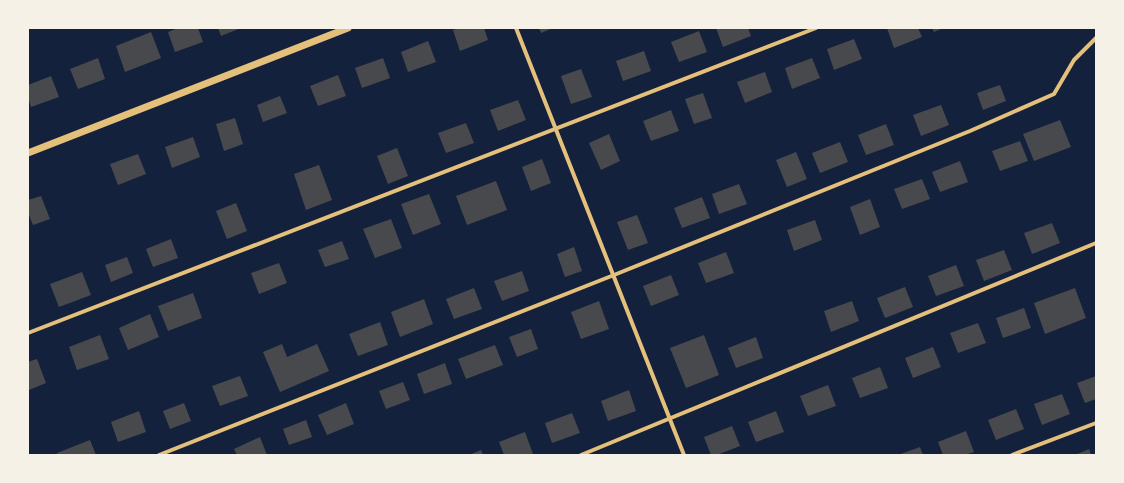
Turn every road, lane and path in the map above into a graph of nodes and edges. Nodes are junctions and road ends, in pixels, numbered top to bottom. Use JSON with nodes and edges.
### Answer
{"nodes":[{"id":1,"x":348,"y":28,"type":"edge"},
{"id":2,"x":516,"y":28,"type":"edge"},
{"id":3,"x":816,"y":28,"type":"edge"},
{"id":4,"x":1096,"y":38,"type":"edge"},
{"id":5,"x":556,"y":129,"type":"junction"},
{"id":6,"x":28,"y":153,"type":"edge"},
{"id":7,"x":1096,"y":243,"type":"edge"},
{"id":8,"x":614,"y":275,"type":"junction"},
{"id":9,"x":28,"y":334,"type":"edge"},
{"id":10,"x":670,"y":419,"type":"junction"},
{"id":11,"x":1096,"y":423,"type":"edge"},
{"id":12,"x":159,"y":455,"type":"edge"},
{"id":13,"x":581,"y":455,"type":"edge"},
{"id":14,"x":684,"y":455,"type":"edge"},
{"id":15,"x":1012,"y":455,"type":"edge"}],
"edges":[{"from":1,"to":6,"type":"street"},
{"from":2,"to":5,"type":"street"},
{"from":3,"to":5,"type":"street"},
{"from":4,"to":8,"type":"street"},
{"from":5,"to":8,"type":"street"},
{"from":5,"to":9,"type":"street"},
{"from":7,"to":10,"type":"street"},
{"from":8,"to":10,"type":"street"},
{"from":8,"to":12,"type":"street"},
{"from":10,"to":13,"type":"street"},
{"from":10,"to":14,"type":"street"},
{"from":11,"to":15,"type":"street"}]}
